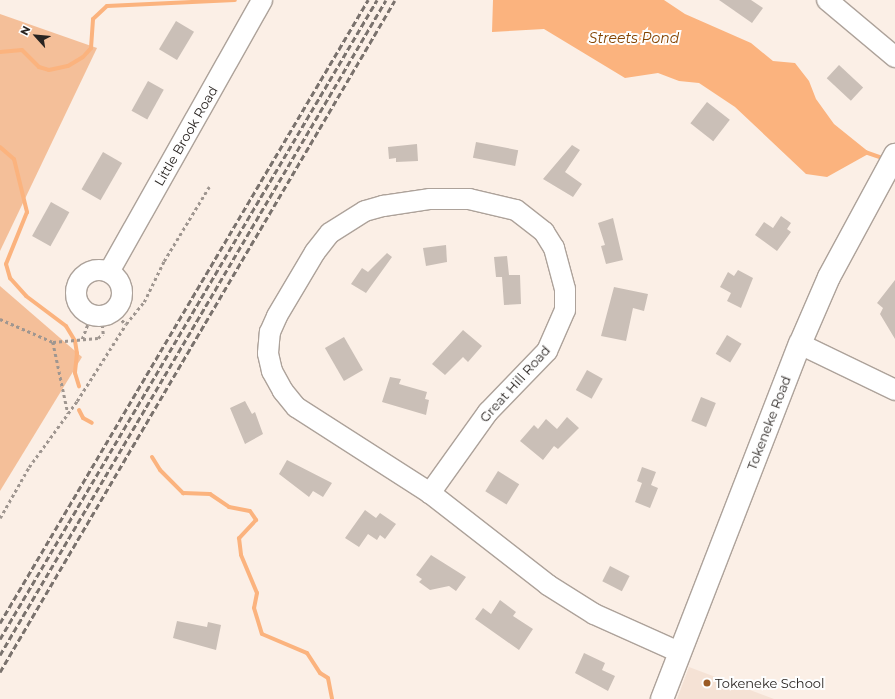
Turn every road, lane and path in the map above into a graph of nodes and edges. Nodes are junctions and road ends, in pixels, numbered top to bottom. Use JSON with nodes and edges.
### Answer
{"nodes":[{"id":1,"x":262,"y":0,"type":"edge"},
{"id":2,"x":827,"y":0,"type":"edge"},
{"id":3,"x":895,"y":57,"type":"edge"},
{"id":4,"x":892,"y":160,"type":"edge"},
{"id":5,"x":209,"y":187,"type":"dead end"},
{"id":6,"x":109,"y":272,"type":"junction"},
{"id":7,"x":108,"y":317,"type":"junction"},
{"id":8,"x":0,"y":320,"type":"edge"},
{"id":9,"x":80,"y":340,"type":"junction"},
{"id":10,"x":53,"y":342,"type":"junction"},
{"id":11,"x":800,"y":344,"type":"junction"},
{"id":12,"x":895,"y":390,"type":"edge"},
{"id":13,"x":68,"y":413,"type":"junction"},
{"id":14,"x":430,"y":492,"type":"junction"},
{"id":15,"x":0,"y":518,"type":"edge"},
{"id":16,"x":679,"y":652,"type":"junction"},
{"id":17,"x":662,"y":699,"type":"edge"}],
"edges":[{"from":1,"to":6,"type":"street","name":"Little Brook Road"},
{"from":2,"to":3,"type":"street"},
{"from":4,"to":11,"type":"main road","name":"Tokeneke Road"},
{"from":5,"to":7,"type":"path"},
{"from":6,"to":7,"type":"street"},
{"from":6,"to":7,"type":"street"},
{"from":7,"to":9,"type":"path"},
{"from":7,"to":9,"type":"path"},
{"from":7,"to":13,"type":"path"},
{"from":8,"to":10,"type":"path"},
{"from":9,"to":10,"type":"path"},
{"from":10,"to":13,"type":"path"},
{"from":11,"to":12,"type":"street"},
{"from":11,"to":16,"type":"main road","name":"Tokeneke Road"},
{"from":13,"to":15,"type":"path"},
{"from":14,"to":14,"type":"street","name":"Great Hill Road"},
{"from":14,"to":16,"type":"street","name":"Great Hill Road"},
{"from":16,"to":17,"type":"main road","name":"Tokeneke Road"}]}
